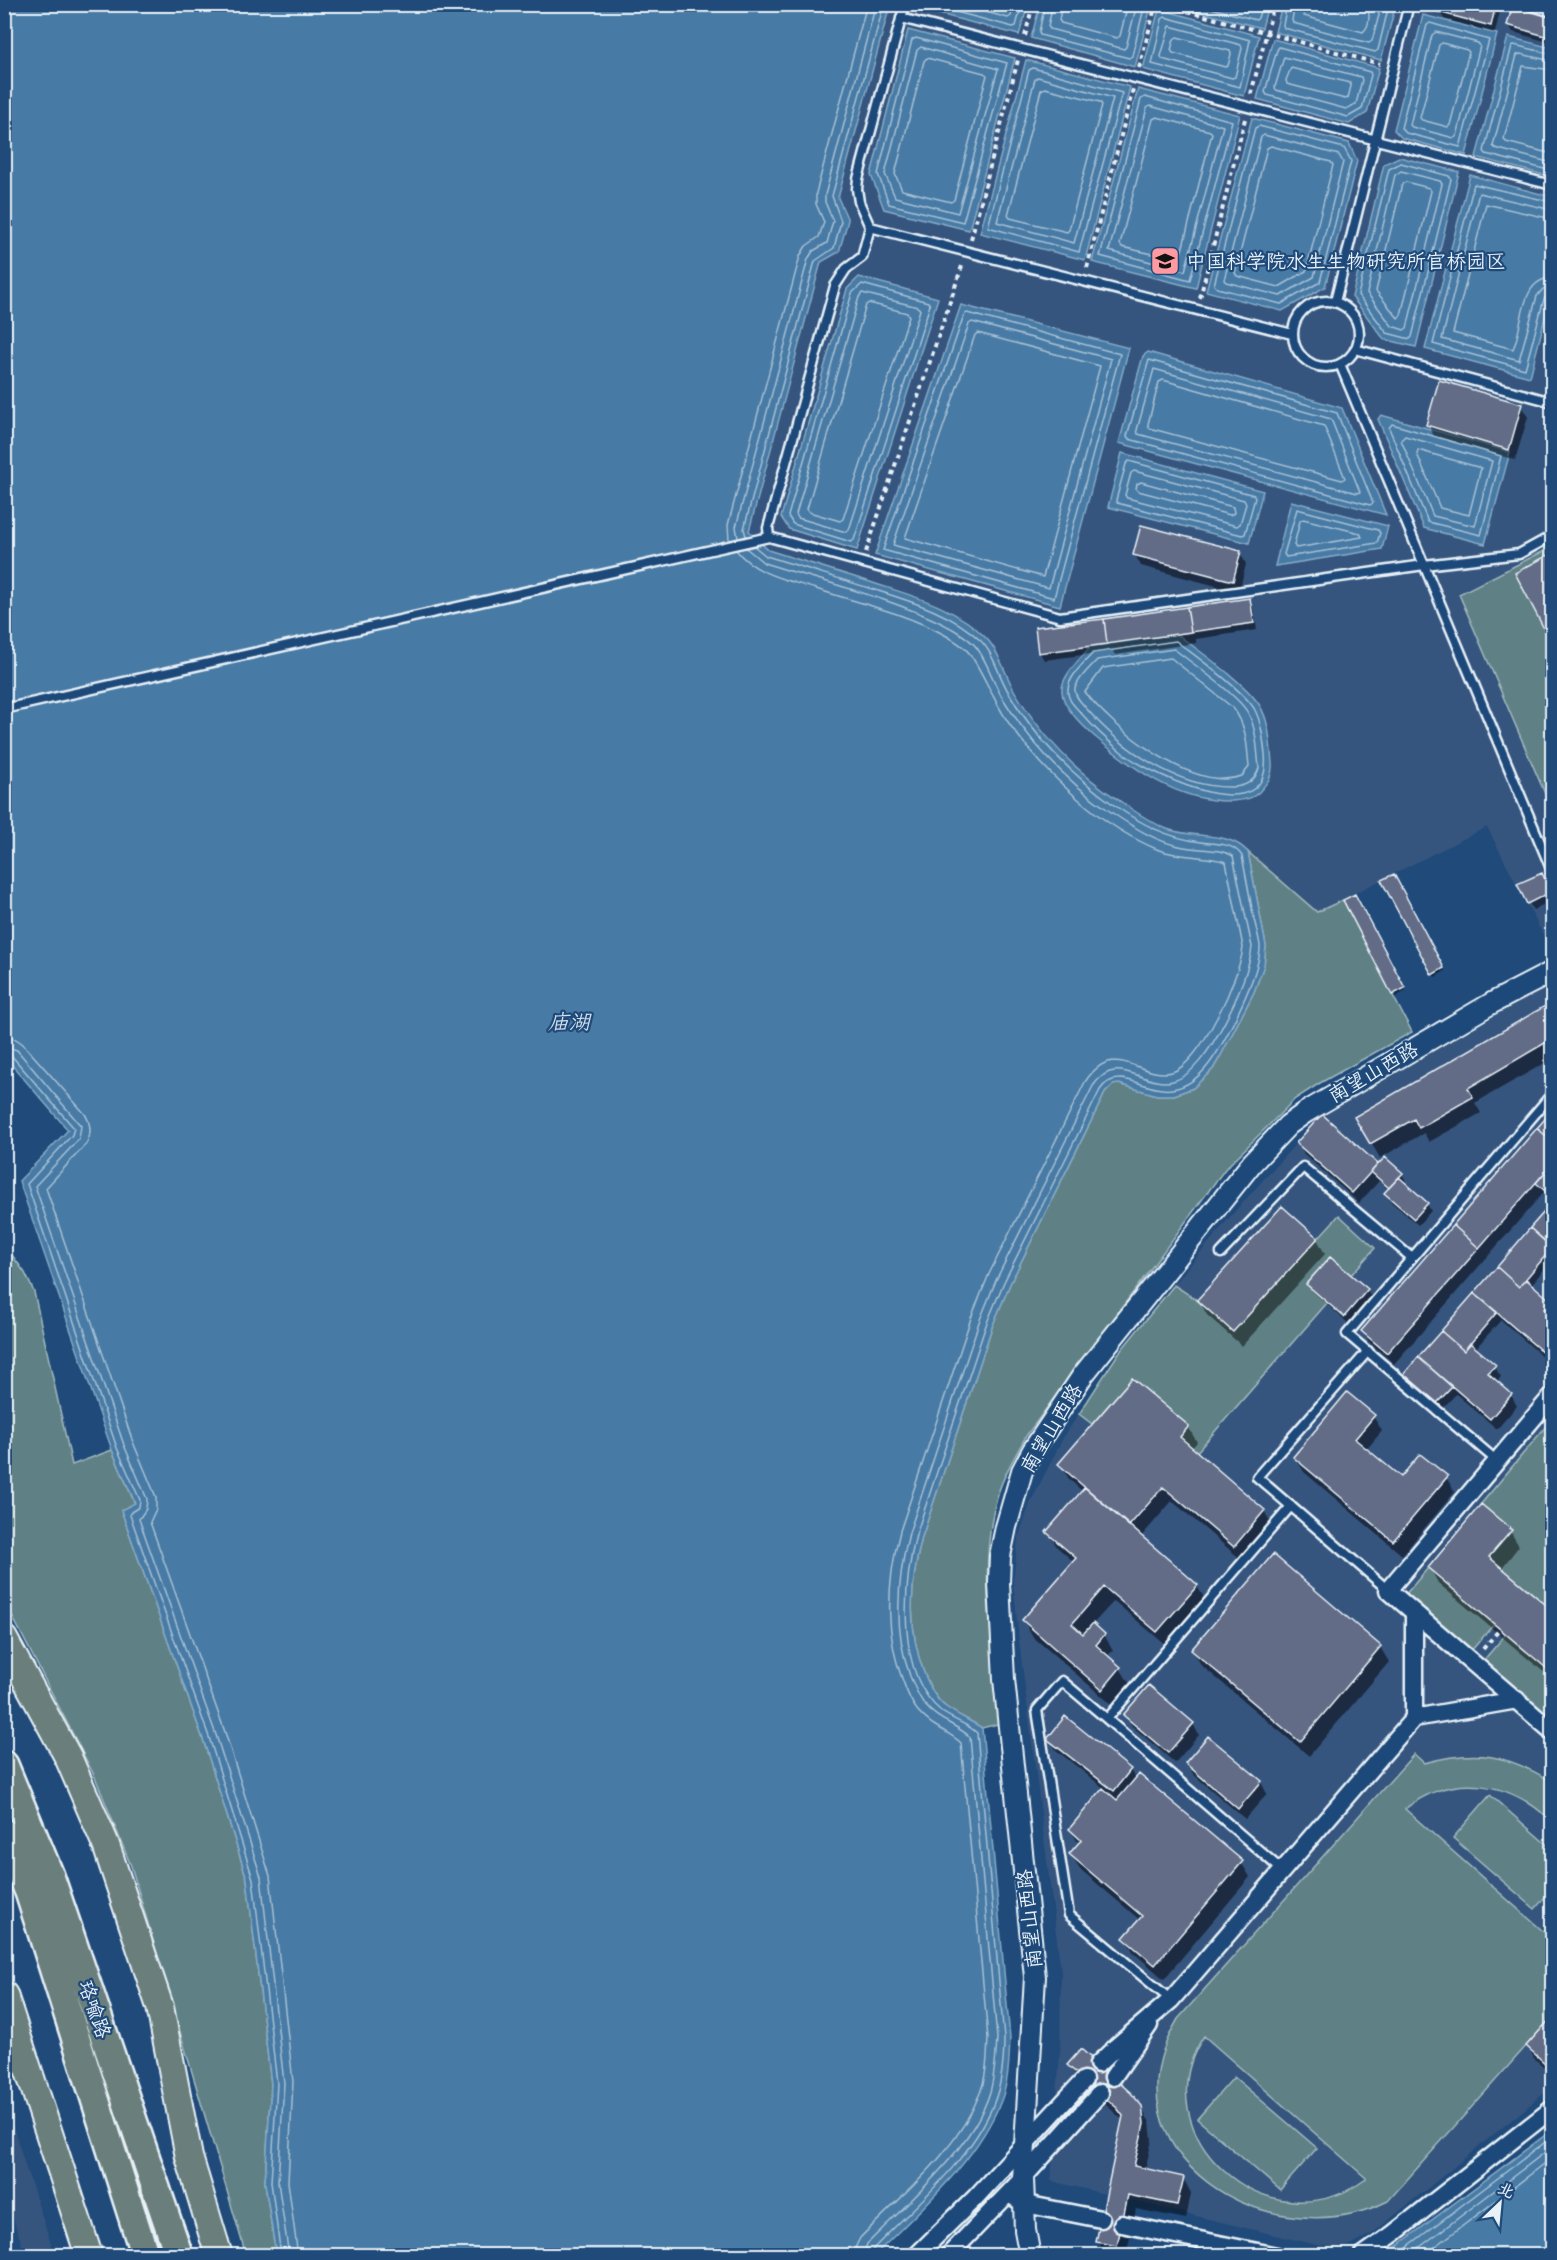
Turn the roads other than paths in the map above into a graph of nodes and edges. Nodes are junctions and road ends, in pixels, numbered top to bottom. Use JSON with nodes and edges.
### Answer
{"nodes":[{"id":1,"x":905,"y":4,"type":"edge"},
{"id":2,"x":1409,"y":4,"type":"edge"},
{"id":3,"x":1526,"y":4,"type":"edge"},
{"id":4,"x":1552,"y":12,"type":"edge"},
{"id":5,"x":901,"y":18,"type":"junction"},
{"id":6,"x":1375,"y":139,"type":"junction"},
{"id":7,"x":1552,"y":185,"type":"edge"},
{"id":8,"x":870,"y":227,"type":"junction"},
{"id":9,"x":1335,"y":302,"type":"junction"},
{"id":10,"x":1292,"y":334,"type":"junction"},
{"id":11,"x":1355,"y":350,"type":"junction"},
{"id":12,"x":1340,"y":364,"type":"junction"},
{"id":13,"x":1552,"y":402,"type":"edge"},
{"id":14,"x":1552,"y":536,"type":"edge"},
{"id":15,"x":769,"y":537,"type":"junction"},
{"id":16,"x":1424,"y":565,"type":"junction"},
{"id":17,"x":4,"y":709,"type":"edge"},
{"id":18,"x":1552,"y":872,"type":"edge"},
{"id":19,"x":1552,"y":972,"type":"edge"},
{"id":20,"x":1552,"y":1094,"type":"edge"},
{"id":21,"x":1221,"y":1254,"type":"dead end"},
{"id":22,"x":1412,"y":1258,"type":"junction"},
{"id":23,"x":1368,"y":1351,"type":"junction"},
{"id":24,"x":1552,"y":1396,"type":"edge"},
{"id":25,"x":1497,"y":1461,"type":"junction"},
{"id":26,"x":1291,"y":1506,"type":"junction"},
{"id":27,"x":1388,"y":1590,"type":"junction"},
{"id":28,"x":1414,"y":1612,"type":"junction"},
{"id":29,"x":4,"y":1639,"type":"edge"},
{"id":30,"x":1517,"y":1700,"type":"junction"},
{"id":31,"x":1414,"y":1718,"type":"junction"},
{"id":32,"x":1107,"y":1719,"type":"junction"},
{"id":33,"x":1552,"y":1731,"type":"edge"},
{"id":34,"x":4,"y":1765,"type":"edge"},
{"id":35,"x":4,"y":1833,"type":"edge"},
{"id":36,"x":1283,"y":1871,"type":"junction"},
{"id":37,"x":4,"y":1995,"type":"edge"},
{"id":38,"x":1171,"y":2000,"type":"junction"},
{"id":39,"x":1158,"y":2011,"type":"junction"},
{"id":40,"x":1098,"y":2064,"type":"dead end"},
{"id":41,"x":1113,"y":2077,"type":"dead end"},
{"id":42,"x":1084,"y":2080,"type":"dead end"},
{"id":43,"x":1100,"y":2093,"type":"dead end"},
{"id":44,"x":1552,"y":2109,"type":"edge"},
{"id":45,"x":1026,"y":2144,"type":"junction"},
{"id":46,"x":1023,"y":2178,"type":"junction"},
{"id":47,"x":989,"y":2183,"type":"junction"},
{"id":48,"x":1007,"y":2194,"type":"junction"},
{"id":49,"x":1025,"y":2204,"type":"junction"},
{"id":50,"x":1101,"y":2219,"type":"dead end"},
{"id":51,"x":1122,"y":2224,"type":"dead end"},
{"id":52,"x":89,"y":2256,"type":"edge"},
{"id":53,"x":145,"y":2256,"type":"edge"},
{"id":54,"x":179,"y":2256,"type":"edge"},
{"id":55,"x":219,"y":2256,"type":"edge"},
{"id":56,"x":916,"y":2256,"type":"edge"},
{"id":57,"x":948,"y":2256,"type":"edge"},
{"id":58,"x":1030,"y":2256,"type":"edge"},
{"id":59,"x":1277,"y":2256,"type":"edge"},
{"id":60,"x":1362,"y":2256,"type":"edge"}],
"edges":[{"from":1,"to":5,"type":"lane"},
{"from":2,"to":6,"type":"lane"},
{"from":3,"to":4,"type":"lane"},
{"from":5,"to":6,"type":"lane"},
{"from":5,"to":8,"type":"lane"},
{"from":6,"to":7,"type":"lane"},
{"from":6,"to":9,"type":"lane"},
{"from":8,"to":10,"type":"lane"},
{"from":8,"to":15,"type":"lane"},
{"from":9,"to":10,"type":"lane"},
{"from":9,"to":11,"type":"lane"},
{"from":10,"to":12,"type":"lane"},
{"from":11,"to":12,"type":"lane"},
{"from":11,"to":13,"type":"lane"},
{"from":12,"to":16,"type":"lane"},
{"from":14,"to":16,"type":"lane"},
{"from":15,"to":16,"type":"lane"},
{"from":15,"to":17,"type":"lane"},
{"from":16,"to":18,"type":"lane"},
{"from":19,"to":45,"type":"street","name":"南望山西路"},
{"from":20,"to":22,"type":"lane"},
{"from":21,"to":22,"type":"lane"},
{"from":22,"to":23,"type":"lane"},
{"from":23,"to":25,"type":"lane"},
{"from":23,"to":26,"type":"lane"},
{"from":24,"to":25,"type":"street"},
{"from":25,"to":27,"type":"street"},
{"from":26,"to":27,"type":"lane"},
{"from":26,"to":32,"type":"lane"},
{"from":27,"to":28,"type":"street"},
{"from":28,"to":30,"type":"street"},
{"from":28,"to":31,"type":"street"},
{"from":29,"to":55,"type":"main road"},
{"from":30,"to":31,"type":"street"},
{"from":30,"to":33,"type":"street"},
{"from":31,"to":36,"type":"street"},
{"from":32,"to":36,"type":"lane"},
{"from":32,"to":38,"type":"lane"},
{"from":34,"to":54,"type":"highway","name":"珞喻路"},
{"from":35,"to":53,"type":"highway","name":"珞喻路"},
{"from":36,"to":38,"type":"street"},
{"from":37,"to":52,"type":"main road"},
{"from":38,"to":39,"type":"street"},
{"from":39,"to":40,"type":"street"},
{"from":39,"to":41,"type":"street"},
{"from":42,"to":45,"type":"street"},
{"from":43,"to":46,"type":"street"},
{"from":44,"to":60,"type":"street"},
{"from":45,"to":46,"type":"street","name":"南望山西路"},
{"from":45,"to":47,"type":"street"},
{"from":46,"to":48,"type":"street"},
{"from":46,"to":49,"type":"street","name":"南望山西路"},
{"from":47,"to":48,"type":"street"},
{"from":47,"to":56,"type":"street"},
{"from":48,"to":49,"type":"street"},
{"from":48,"to":57,"type":"street"},
{"from":49,"to":50,"type":"street"},
{"from":49,"to":58,"type":"street","name":"南望山西路"},
{"from":51,"to":59,"type":"street"}]}
